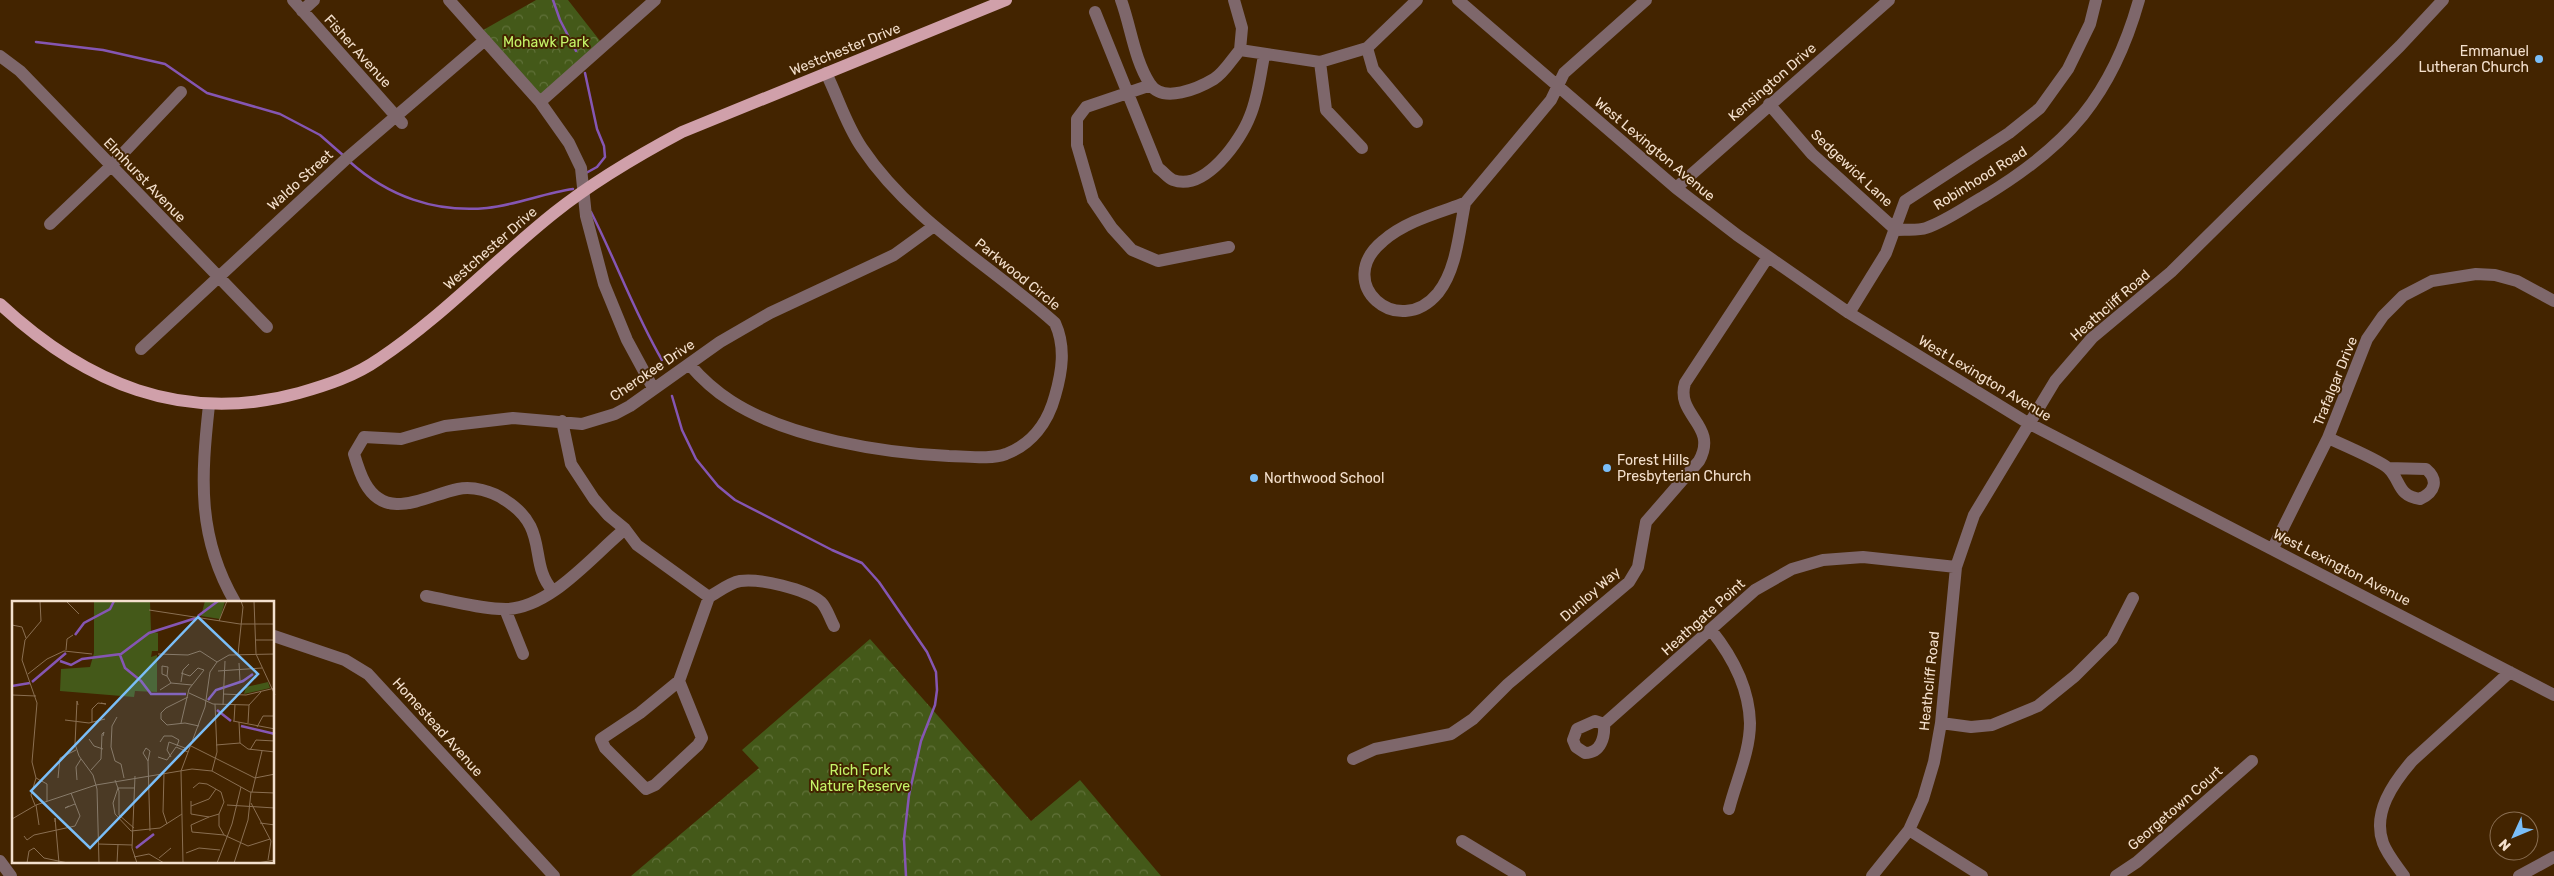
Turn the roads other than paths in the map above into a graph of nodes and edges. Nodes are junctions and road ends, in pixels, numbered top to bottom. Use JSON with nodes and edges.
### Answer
{"nodes":[{"id":1,"x":293,"y":0,"type":"edge"},
{"id":2,"x":314,"y":0,"type":"edge"},
{"id":3,"x":449,"y":0,"type":"edge"},
{"id":4,"x":655,"y":0,"type":"edge"},
{"id":5,"x":1006,"y":0,"type":"edge"},
{"id":6,"x":1121,"y":0,"type":"edge"},
{"id":7,"x":1234,"y":0,"type":"edge"},
{"id":8,"x":1417,"y":0,"type":"edge"},
{"id":9,"x":1458,"y":0,"type":"edge"},
{"id":10,"x":1646,"y":0,"type":"edge"},
{"id":11,"x":1889,"y":0,"type":"edge"},
{"id":12,"x":2096,"y":0,"type":"edge"},
{"id":13,"x":2139,"y":0,"type":"edge"},
{"id":14,"x":2443,"y":0,"type":"edge"},
{"id":15,"x":302,"y":11,"type":"junction"},
{"id":16,"x":1095,"y":12,"type":"dead end"},
{"id":17,"x":485,"y":40,"type":"junction"},
{"id":18,"x":1367,"y":48,"type":"junction"},
{"id":19,"x":1240,"y":50,"type":"junction"},
{"id":20,"x":0,"y":56,"type":"edge"},
{"id":21,"x":1264,"y":56,"type":"junction"},
{"id":22,"x":1320,"y":62,"type":"junction"},
{"id":23,"x":826,"y":73,"type":"junction"},
{"id":24,"x":1151,"y":86,"type":"junction"},
{"id":25,"x":1557,"y":86,"type":"junction"},
{"id":26,"x":181,"y":92,"type":"dead end"},
{"id":27,"x":1129,"y":94,"type":"junction"},
{"id":28,"x":540,"y":102,"type":"junction"},
{"id":29,"x":1770,"y":104,"type":"junction"},
{"id":30,"x":399,"y":119,"type":"junction"},
{"id":31,"x":1418,"y":122,"type":"dead end"},
{"id":32,"x":1362,"y":148,"type":"dead end"},
{"id":33,"x":111,"y":166,"type":"junction"},
{"id":34,"x":1676,"y":188,"type":"junction"},
{"id":35,"x":584,"y":190,"type":"junction"},
{"id":36,"x":1465,"y":203,"type":"junction"},
{"id":37,"x":50,"y":224,"type":"dead end"},
{"id":38,"x":934,"y":226,"type":"junction"},
{"id":39,"x":1896,"y":230,"type":"junction"},
{"id":40,"x":1229,"y":247,"type":"dead end"},
{"id":41,"x":1768,"y":257,"type":"junction"},
{"id":42,"x":217,"y":276,"type":"junction"},
{"id":43,"x":2554,"y":301,"type":"edge"},
{"id":44,"x":0,"y":304,"type":"edge"},
{"id":45,"x":1849,"y":313,"type":"junction"},
{"id":46,"x":267,"y":327,"type":"dead end"},
{"id":47,"x":141,"y":348,"type":"dead end"},
{"id":48,"x":689,"y":364,"type":"junction"},
{"id":49,"x":653,"y":388,"type":"junction"},
{"id":50,"x":209,"y":406,"type":"junction"},
{"id":51,"x":562,"y":421,"type":"junction"},
{"id":52,"x":2028,"y":423,"type":"junction"},
{"id":53,"x":2328,"y":438,"type":"junction"},
{"id":54,"x":2388,"y":468,"type":"dead end"},
{"id":55,"x":625,"y":528,"type":"junction"},
{"id":56,"x":2274,"y":548,"type":"junction"},
{"id":57,"x":1956,"y":566,"type":"junction"},
{"id":58,"x":554,"y":591,"type":"junction"},
{"id":59,"x":426,"y":596,"type":"dead end"},
{"id":60,"x":709,"y":596,"type":"junction"},
{"id":61,"x":2133,"y":598,"type":"dead end"},
{"id":62,"x":235,"y":601,"type":"edge"},
{"id":63,"x":505,"y":609,"type":"junction"},
{"id":64,"x":834,"y":626,"type":"dead end"},
{"id":65,"x":1711,"y":630,"type":"junction"},
{"id":66,"x":275,"y":636,"type":"edge"},
{"id":67,"x":522,"y":654,"type":"dead end"},
{"id":68,"x":2510,"y":672,"type":"junction"},
{"id":69,"x":679,"y":681,"type":"junction"},
{"id":70,"x":2554,"y":695,"type":"edge"},
{"id":71,"x":1940,"y":723,"type":"junction"},
{"id":72,"x":1604,"y":724,"type":"dead end"},
{"id":73,"x":1353,"y":759,"type":"dead end"},
{"id":74,"x":2252,"y":761,"type":"dead end"},
{"id":75,"x":1729,"y":808,"type":"dead end"},
{"id":76,"x":1909,"y":830,"type":"junction"},
{"id":77,"x":1462,"y":842,"type":"dead end"},
{"id":78,"x":2554,"y":857,"type":"edge"},
{"id":79,"x":0,"y":861,"type":"edge"},
{"id":80,"x":11,"y":876,"type":"edge"},
{"id":81,"x":554,"y":876,"type":"edge"},
{"id":82,"x":1520,"y":876,"type":"edge"},
{"id":83,"x":1872,"y":876,"type":"edge"},
{"id":84,"x":1982,"y":876,"type":"edge"},
{"id":85,"x":2116,"y":876,"type":"edge"},
{"id":86,"x":2404,"y":876,"type":"edge"},
{"id":87,"x":2519,"y":876,"type":"edge"}],
"edges":[{"from":1,"to":15,"type":"street","name":"Fisher Avenue"},
{"from":2,"to":15,"type":"street"},
{"from":3,"to":17,"type":"street"},
{"from":4,"to":28,"type":"street"},
{"from":5,"to":23,"type":"main road","name":"Westchester Drive"},
{"from":6,"to":24,"type":"street"},
{"from":7,"to":19,"type":"street"},
{"from":8,"to":18,"type":"street"},
{"from":9,"to":25,"type":"street","name":"West Lexington Avenue"},
{"from":10,"to":25,"type":"street"},
{"from":11,"to":29,"type":"street","name":"Kensington Drive"},
{"from":12,"to":39,"type":"street","name":"Robinhood Road"},
{"from":13,"to":39,"type":"street","name":"Robinhood Road"},
{"from":14,"to":52,"type":"street","name":"Heathcliff Road"},
{"from":15,"to":30,"type":"street","name":"Fisher Avenue"},
{"from":16,"to":27,"type":"street"},
{"from":17,"to":28,"type":"street"},
{"from":17,"to":30,"type":"street","name":"Waldo Street"},
{"from":18,"to":22,"type":"street"},
{"from":18,"to":31,"type":"street"},
{"from":19,"to":21,"type":"street"},
{"from":19,"to":24,"type":"street"},
{"from":20,"to":33,"type":"street","name":"Elmhurst Avenue"},
{"from":21,"to":22,"type":"street"},
{"from":21,"to":27,"type":"street"},
{"from":22,"to":32,"type":"street"},
{"from":23,"to":35,"type":"main road","name":"Westchester Drive"},
{"from":23,"to":38,"type":"street","name":"Parkwood Circle"},
{"from":24,"to":27,"type":"street"},
{"from":25,"to":34,"type":"street","name":"West Lexington Avenue"},
{"from":25,"to":36,"type":"street"},
{"from":26,"to":33,"type":"street"},
{"from":27,"to":40,"type":"street"},
{"from":28,"to":35,"type":"street"},
{"from":29,"to":34,"type":"street","name":"Kensington Drive"},
{"from":29,"to":39,"type":"street","name":"Sedgewick Lane"},
{"from":30,"to":42,"type":"street","name":"Waldo Street"},
{"from":33,"to":37,"type":"street"},
{"from":33,"to":42,"type":"street","name":"Elmhurst Avenue"},
{"from":34,"to":41,"type":"street","name":"West Lexington Avenue"},
{"from":35,"to":49,"type":"street"},
{"from":35,"to":50,"type":"main road","name":"Westchester Drive"},
{"from":36,"to":36,"type":"street"},
{"from":38,"to":48,"type":"street","name":"Cherokee Drive"},
{"from":38,"to":48,"type":"street","name":"Parkwood Circle"},
{"from":39,"to":45,"type":"street","name":"Robinhood Road"},
{"from":41,"to":45,"type":"street","name":"West Lexington Avenue"},
{"from":41,"to":73,"type":"street","name":"Dunloy Way"},
{"from":42,"to":46,"type":"street","name":"Elmhurst Avenue"},
{"from":42,"to":47,"type":"street","name":"Waldo Street"},
{"from":43,"to":53,"type":"street","name":"Trafalgar Drive"},
{"from":44,"to":50,"type":"main road","name":"Westchester Drive"},
{"from":45,"to":52,"type":"street","name":"West Lexington Avenue"},
{"from":48,"to":49,"type":"street","name":"Cherokee Drive"},
{"from":49,"to":51,"type":"street","name":"Cherokee Drive"},
{"from":50,"to":62,"type":"street"},
{"from":51,"to":55,"type":"street"},
{"from":51,"to":58,"type":"street","name":"Cherokee Drive"},
{"from":52,"to":56,"type":"street","name":"West Lexington Avenue"},
{"from":52,"to":57,"type":"street","name":"Heathcliff Road"},
{"from":53,"to":54,"type":"street"},
{"from":53,"to":56,"type":"street","name":"Trafalgar Drive"},
{"from":55,"to":58,"type":"street"},
{"from":55,"to":60,"type":"street"},
{"from":56,"to":68,"type":"street","name":"West Lexington Avenue"},
{"from":57,"to":65,"type":"street","name":"Heathgate Point"},
{"from":57,"to":71,"type":"street","name":"Heathcliff Road"},
{"from":58,"to":63,"type":"street"},
{"from":59,"to":63,"type":"street"},
{"from":60,"to":64,"type":"street"},
{"from":60,"to":69,"type":"street"},
{"from":61,"to":71,"type":"street"},
{"from":63,"to":67,"type":"street"},
{"from":65,"to":72,"type":"street","name":"Heathgate Point"},
{"from":65,"to":75,"type":"street"},
{"from":66,"to":81,"type":"street","name":"Homestead Avenue"},
{"from":68,"to":70,"type":"street","name":"West Lexington Avenue"},
{"from":68,"to":86,"type":"street"},
{"from":69,"to":69,"type":"street"},
{"from":71,"to":76,"type":"street","name":"Heathcliff Road"},
{"from":74,"to":85,"type":"street","name":"Georgetown Court"},
{"from":76,"to":83,"type":"street","name":"Heathcliff Road"},
{"from":76,"to":84,"type":"street"},
{"from":77,"to":82,"type":"street"},
{"from":78,"to":87,"type":"street"},
{"from":79,"to":80,"type":"street"}]}
